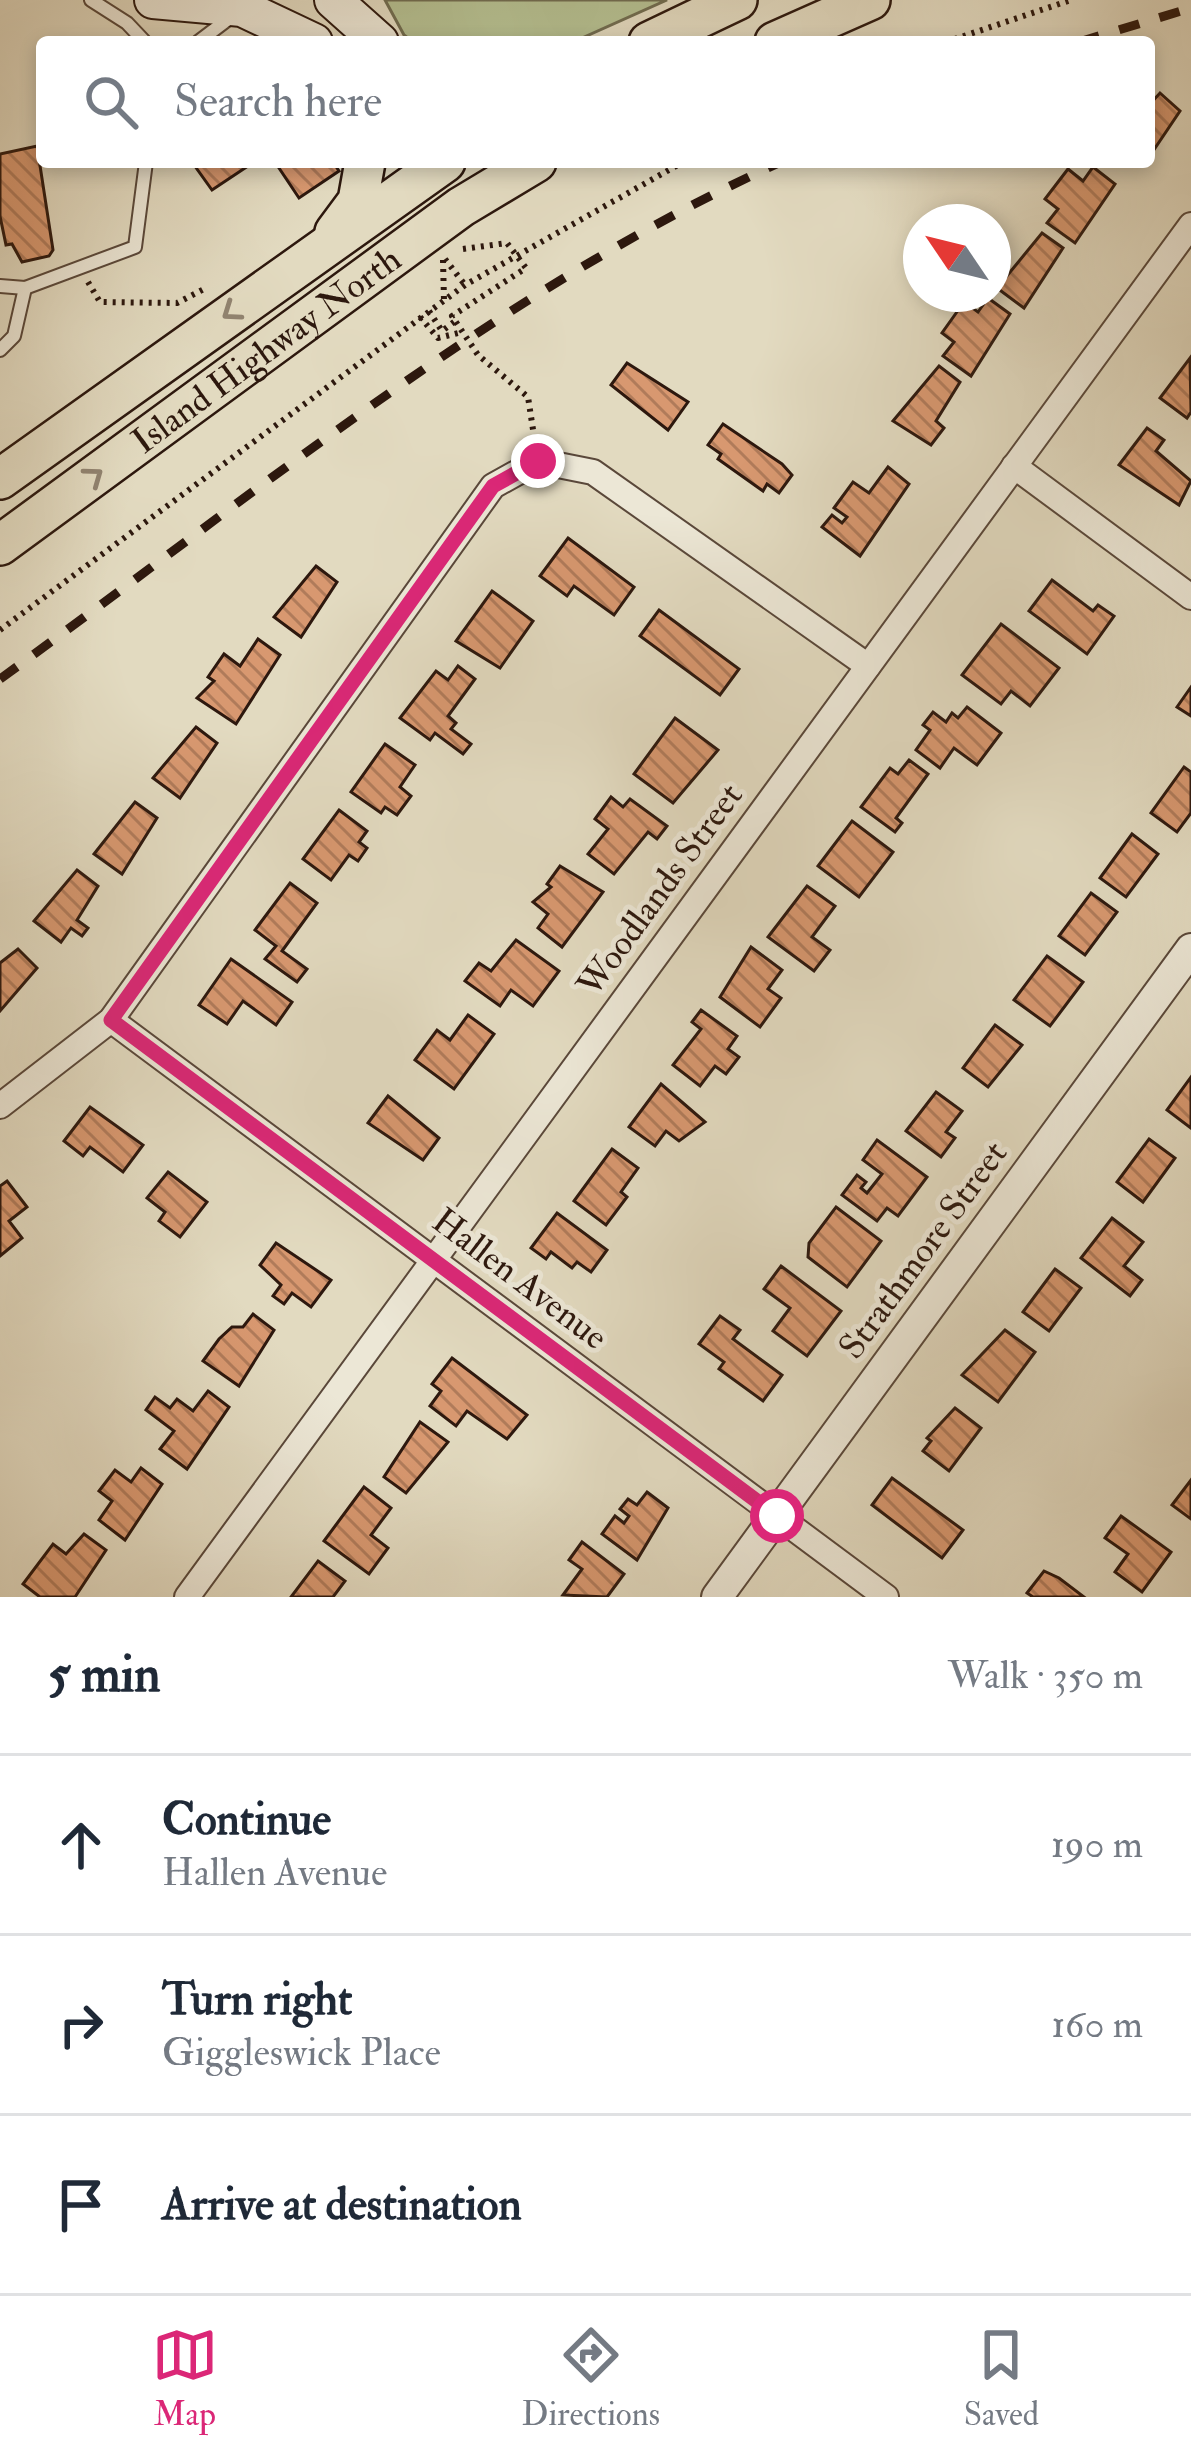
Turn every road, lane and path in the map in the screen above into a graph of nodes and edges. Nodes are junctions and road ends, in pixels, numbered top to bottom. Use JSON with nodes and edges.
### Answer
{"nodes":[{"id":1,"x":91,"y":0,"type":"edge"},
{"id":2,"x":153,"y":0,"type":"edge"},
{"id":3,"x":333,"y":0,"type":"edge"},
{"id":4,"x":377,"y":0,"type":"edge"},
{"id":5,"x":737,"y":0,"type":"edge"},
{"id":6,"x":1071,"y":0,"type":"edge"},
{"id":7,"x":251,"y":4,"type":"edge"},
{"id":8,"x":855,"y":4,"type":"edge"},
{"id":9,"x":140,"y":36,"type":"edge"},
{"id":10,"x":206,"y":36,"type":"edge"},
{"id":11,"x":304,"y":36,"type":"edge"},
{"id":12,"x":373,"y":36,"type":"edge"},
{"id":13,"x":379,"y":36,"type":"edge"},
{"id":14,"x":662,"y":36,"type":"edge"},
{"id":15,"x":788,"y":36,"type":"edge"},
{"id":16,"x":969,"y":36,"type":"edge"},
{"id":17,"x":145,"y":168,"type":"edge"},
{"id":18,"x":364,"y":168,"type":"edge"},
{"id":19,"x":429,"y":168,"type":"edge"},
{"id":20,"x":433,"y":168,"type":"edge"},
{"id":21,"x":526,"y":168,"type":"edge"},
{"id":22,"x":672,"y":168,"type":"edge"},
{"id":23,"x":461,"y":207,"type":"junction"},
{"id":24,"x":1191,"y":225,"type":"edge"},
{"id":25,"x":327,"y":244,"type":"junction"},
{"id":26,"x":518,"y":253,"type":"junction"},
{"id":27,"x":443,"y":256,"type":"junction"},
{"id":28,"x":79,"y":266,"type":"junction"},
{"id":29,"x":465,"y":285,"type":"junction"},
{"id":30,"x":0,"y":286,"type":"edge"},
{"id":31,"x":25,"y":288,"type":"junction"},
{"id":32,"x":206,"y":288,"type":"dead end"},
{"id":33,"x":444,"y":300,"type":"junction"},
{"id":34,"x":429,"y":311,"type":"junction"},
{"id":35,"x":420,"y":317,"type":"junction"},
{"id":36,"x":455,"y":321,"type":"junction"},
{"id":37,"x":462,"y":332,"type":"junction"},
{"id":38,"x":0,"y":350,"type":"edge"},
{"id":39,"x":91,"y":413,"type":"junction"},
{"id":40,"x":538,"y":461,"type":"junction"},
{"id":41,"x":1014,"y":466,"type":"junction"},
{"id":42,"x":0,"y":467,"type":"edge"},
{"id":43,"x":0,"y":479,"type":"edge"},
{"id":44,"x":0,"y":545,"type":"edge"},
{"id":45,"x":1191,"y":597,"type":"edge"},
{"id":46,"x":0,"y":630,"type":"edge"},
{"id":47,"x":868,"y":666,"type":"junction"},
{"id":48,"x":1191,"y":950,"type":"edge"},
{"id":49,"x":111,"y":1020,"type":"junction"},
{"id":50,"x":0,"y":1106,"type":"edge"},
{"id":51,"x":435,"y":1260,"type":"junction"},
{"id":52,"x":777,"y":1516,"type":"junction"},
{"id":53,"x":188,"y":1597,"type":"edge"},
{"id":54,"x":717,"y":1597,"type":"edge"},
{"id":55,"x":886,"y":1597,"type":"edge"}],
"edges":[{"from":1,"to":9,"type":"lane"},
{"from":2,"to":7,"type":"main road"},
{"from":3,"to":12,"type":"main road"},
{"from":4,"to":13,"type":"main road"},
{"from":5,"to":14,"type":"main road"},
{"from":6,"to":16,"type":"path"},
{"from":7,"to":10,"type":"lane"},
{"from":7,"to":11,"type":"main road"},
{"from":8,"to":15,"type":"main road"},
{"from":17,"to":28,"type":"lane"},
{"from":18,"to":25,"type":"main road"},
{"from":19,"to":25,"type":"main road","name":"Island Highway North"},
{"from":20,"to":23,"type":"main road"},
{"from":21,"to":23,"type":"main road","name":"Island Highway North"},
{"from":22,"to":26,"type":"path"},
{"from":44,"to":23,"type":"main road","name":"Island Highway North","one_way":true},
{"from":24,"to":41,"type":"street","name":"Woodlands Street"},
{"from":25,"to":39,"type":"main road","name":"Island Highway North","one_way":true},
{"from":26,"to":27,"type":"path"},
{"from":26,"to":29,"type":"path"},
{"from":26,"to":36,"type":"path"},
{"from":27,"to":29,"type":"path"},
{"from":27,"to":33,"type":"path"},
{"from":28,"to":31,"type":"lane"},
{"from":28,"to":32,"type":"path"},
{"from":29,"to":33,"type":"path"},
{"from":30,"to":31,"type":"lane"},
{"from":31,"to":38,"type":"lane"},
{"from":33,"to":34,"type":"path"},
{"from":34,"to":35,"type":"path"},
{"from":34,"to":36,"type":"path"},
{"from":35,"to":37,"type":"path"},
{"from":35,"to":46,"type":"path"},
{"from":36,"to":37,"type":"path"},
{"from":37,"to":40,"type":"path"},
{"from":39,"to":42,"type":"lane"},
{"from":39,"to":43,"type":"main road","name":"Island Highway North"},
{"from":40,"to":47,"type":"street"},
{"from":40,"to":49,"type":"street"},
{"from":41,"to":45,"type":"street"},
{"from":41,"to":47,"type":"street","name":"Woodlands Street"},
{"from":47,"to":51,"type":"street","name":"Woodlands Street"},
{"from":48,"to":52,"type":"street","name":"Strathmore Street"},
{"from":49,"to":50,"type":"street"},
{"from":49,"to":51,"type":"street","name":"Hallen Avenue"},
{"from":51,"to":52,"type":"street","name":"Hallen Avenue"},
{"from":51,"to":53,"type":"street","name":"Woodlands Street"},
{"from":52,"to":54,"type":"street","name":"Strathmore Street"},
{"from":52,"to":55,"type":"street","name":"Hallen Avenue"}]}
